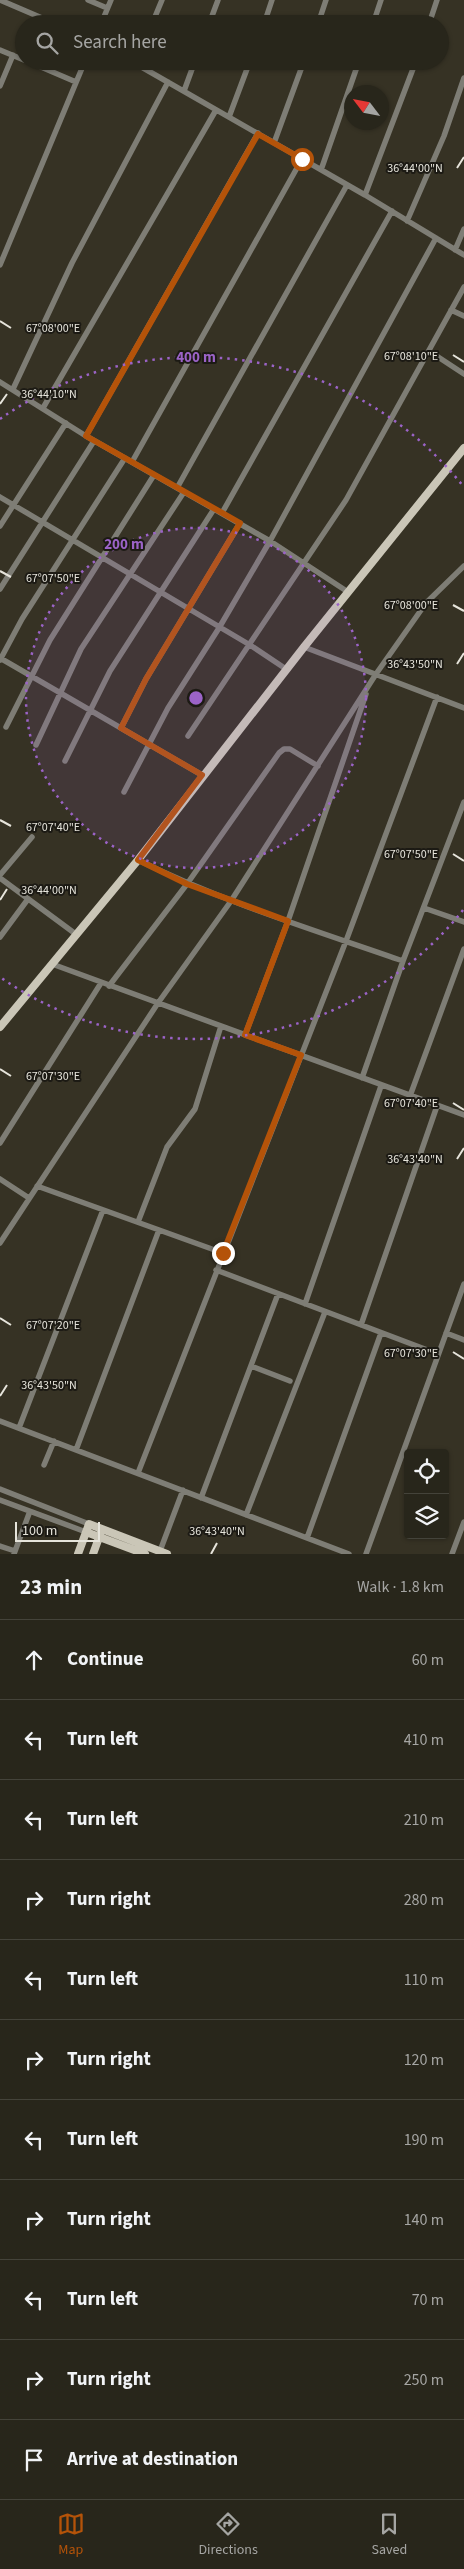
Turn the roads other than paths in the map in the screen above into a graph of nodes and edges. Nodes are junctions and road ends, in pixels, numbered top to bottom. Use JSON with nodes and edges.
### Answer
{"nodes":[{"id":1,"x":0,"y":0,"type":"edge"},
{"id":2,"x":88,"y":0,"type":"edge"},
{"id":3,"x":111,"y":0,"type":"edge"},
{"id":4,"x":162,"y":0,"type":"edge"},
{"id":5,"x":218,"y":0,"type":"edge"},
{"id":6,"x":272,"y":0,"type":"edge"},
{"id":7,"x":326,"y":0,"type":"edge"},
{"id":8,"x":381,"y":0,"type":"edge"},
{"id":9,"x":437,"y":0,"type":"edge"},
{"id":10,"x":107,"y":8,"type":"junction"},
{"id":11,"x":35,"y":15,"type":"edge"},
{"id":12,"x":104,"y":15,"type":"edge"},
{"id":13,"x":156,"y":15,"type":"edge"},
{"id":14,"x":212,"y":15,"type":"edge"},
{"id":15,"x":267,"y":15,"type":"edge"},
{"id":16,"x":321,"y":15,"type":"edge"},
{"id":17,"x":375,"y":15,"type":"edge"},
{"id":18,"x":432,"y":15,"type":"edge"},
{"id":19,"x":0,"y":50,"type":"edge"},
{"id":20,"x":13,"y":55,"type":"joint"},
{"id":21,"x":47,"y":70,"type":"edge"},
{"id":22,"x":81,"y":70,"type":"edge"},
{"id":23,"x":148,"y":70,"type":"edge"},
{"id":24,"x":192,"y":70,"type":"edge"},
{"id":25,"x":247,"y":70,"type":"edge"},
{"id":26,"x":301,"y":70,"type":"edge"},
{"id":27,"x":356,"y":70,"type":"edge"},
{"id":28,"x":413,"y":70,"type":"edge"},
{"id":29,"x":464,"y":78,"type":"edge"},
{"id":30,"x":76,"y":82,"type":"junction"},
{"id":31,"x":168,"y":82,"type":"junction"},
{"id":32,"x":0,"y":86,"type":"edge"},
{"id":33,"x":184,"y":91,"type":"junction"},
{"id":34,"x":216,"y":110,"type":"junction"},
{"id":35,"x":230,"y":117,"type":"junction"},
{"id":36,"x":258,"y":134,"type":"junction"},
{"id":37,"x":274,"y":143,"type":"junction"},
{"id":38,"x":302,"y":159,"type":"junction"},
{"id":39,"x":321,"y":170,"type":"junction"},
{"id":40,"x":347,"y":185,"type":"junction"},
{"id":41,"x":365,"y":195,"type":"junction"},
{"id":42,"x":392,"y":211,"type":"junction"},
{"id":43,"x":407,"y":221,"type":"junction"},
{"id":44,"x":464,"y":228,"type":"edge"},
{"id":45,"x":436,"y":238,"type":"junction"},
{"id":46,"x":455,"y":250,"type":"junction"},
{"id":47,"x":464,"y":255,"type":"edge"},
{"id":48,"x":0,"y":265,"type":"edge"},
{"id":49,"x":464,"y":287,"type":"edge"},
{"id":50,"x":452,"y":310,"type":"junction"},
{"id":51,"x":464,"y":316,"type":"edge"},
{"id":52,"x":429,"y":351,"type":"junction"},
{"id":53,"x":464,"y":374,"type":"edge"},
{"id":54,"x":0,"y":382,"type":"edge"},
{"id":55,"x":13,"y":389,"type":"junction"},
{"id":56,"x":43,"y":408,"type":"junction"},
{"id":57,"x":66,"y":423,"type":"junction"},
{"id":58,"x":86,"y":436,"type":"junction"},
{"id":59,"x":94,"y":441,"type":"junction"},
{"id":60,"x":464,"y":448,"type":"edge"},
{"id":61,"x":126,"y":458,"type":"junction"},
{"id":62,"x":132,"y":462,"type":"junction"},
{"id":63,"x":154,"y":475,"type":"junction"},
{"id":64,"x":177,"y":488,"type":"junction"},
{"id":65,"x":184,"y":492,"type":"junction"},
{"id":66,"x":0,"y":497,"type":"edge"},
{"id":67,"x":13,"y":505,"type":"junction"},
{"id":68,"x":214,"y":509,"type":"junction"},
{"id":69,"x":222,"y":513,"type":"junction"},
{"id":70,"x":42,"y":522,"type":"junction"},
{"id":71,"x":240,"y":523,"type":"junction"},
{"id":72,"x":0,"y":526,"type":"edge"},
{"id":73,"x":72,"y":540,"type":"junction"},
{"id":74,"x":270,"y":541,"type":"junction"},
{"id":75,"x":102,"y":558,"type":"junction"},
{"id":76,"x":305,"y":564,"type":"junction"},
{"id":77,"x":464,"y":566,"type":"edge"},
{"id":78,"x":131,"y":576,"type":"junction"},
{"id":79,"x":0,"y":589,"type":"edge"},
{"id":80,"x":348,"y":592,"type":"junction"},
{"id":81,"x":161,"y":594,"type":"junction"},
{"id":82,"x":189,"y":610,"type":"junction"},
{"id":83,"x":219,"y":628,"type":"junction"},
{"id":84,"x":250,"y":645,"type":"junction"},
{"id":85,"x":304,"y":646,"type":"junction"},
{"id":86,"x":0,"y":659,"type":"edge"},
{"id":87,"x":286,"y":670,"type":"junction"},
{"id":88,"x":376,"y":674,"type":"junction"},
{"id":89,"x":31,"y":675,"type":"junction"},
{"id":90,"x":369,"y":685,"type":"junction"},
{"id":91,"x":61,"y":693,"type":"junction"},
{"id":92,"x":437,"y":697,"type":"junction"},
{"id":93,"x":464,"y":708,"type":"edge"},
{"id":94,"x":91,"y":710,"type":"junction"},
{"id":95,"x":6,"y":727,"type":"dead end"},
{"id":96,"x":121,"y":728,"type":"junction"},
{"id":97,"x":188,"y":736,"type":"dead end"},
{"id":98,"x":149,"y":744,"type":"junction"},
{"id":99,"x":36,"y":745,"type":"dead end"},
{"id":100,"x":64,"y":761,"type":"dead end"},
{"id":101,"x":318,"y":766,"type":"junction"},
{"id":102,"x":202,"y":775,"type":"junction"},
{"id":103,"x":124,"y":792,"type":"dead end"},
{"id":104,"x":464,"y":802,"type":"edge"},
{"id":105,"x":32,"y":837,"type":"dead end"},
{"id":106,"x":138,"y":860,"type":"junction"},
{"id":107,"x":0,"y":877,"type":"edge"},
{"id":108,"x":187,"y":884,"type":"junction"},
{"id":109,"x":28,"y":899,"type":"junction"},
{"id":110,"x":231,"y":901,"type":"junction"},
{"id":111,"x":424,"y":908,"type":"junction"},
{"id":112,"x":288,"y":921,"type":"junction"},
{"id":113,"x":464,"y":922,"type":"edge"},
{"id":114,"x":77,"y":935,"type":"junction"},
{"id":115,"x":0,"y":937,"type":"edge"},
{"id":116,"x":346,"y":941,"type":"junction"},
{"id":117,"x":464,"y":949,"type":"edge"},
{"id":118,"x":403,"y":961,"type":"junction"},
{"id":119,"x":52,"y":964,"type":"junction"},
{"id":120,"x":101,"y":983,"type":"junction"},
{"id":121,"x":109,"y":986,"type":"junction"},
{"id":122,"x":158,"y":1003,"type":"junction"},
{"id":123,"x":1,"y":1023,"type":"edge"},
{"id":124,"x":221,"y":1026,"type":"junction"},
{"id":125,"x":245,"y":1035,"type":"junction"},
{"id":126,"x":301,"y":1055,"type":"junction"},
{"id":127,"x":362,"y":1078,"type":"junction"},
{"id":128,"x":380,"y":1086,"type":"junction"},
{"id":129,"x":410,"y":1096,"type":"junction"},
{"id":130,"x":437,"y":1106,"type":"junction"},
{"id":131,"x":464,"y":1115,"type":"edge"},
{"id":132,"x":0,"y":1144,"type":"edge"},
{"id":133,"x":0,"y":1179,"type":"edge"},
{"id":134,"x":37,"y":1186,"type":"junction"},
{"id":135,"x":29,"y":1198,"type":"junction"},
{"id":136,"x":103,"y":1210,"type":"junction"},
{"id":137,"x":138,"y":1222,"type":"junction"},
{"id":138,"x":159,"y":1230,"type":"junction"},
{"id":139,"x":0,"y":1243,"type":"edge"},
{"id":140,"x":223,"y":1253,"type":"junction"},
{"id":141,"x":216,"y":1270,"type":"junction"},
{"id":142,"x":464,"y":1284,"type":"edge"},
{"id":143,"x":278,"y":1294,"type":"junction"},
{"id":144,"x":306,"y":1304,"type":"junction"},
{"id":145,"x":325,"y":1312,"type":"junction"},
{"id":146,"x":361,"y":1325,"type":"junction"},
{"id":147,"x":381,"y":1333,"type":"junction"},
{"id":148,"x":446,"y":1333,"type":"junction"},
{"id":149,"x":464,"y":1340,"type":"edge"},
{"id":150,"x":438,"y":1354,"type":"junction"},
{"id":151,"x":251,"y":1366,"type":"junction"},
{"id":152,"x":290,"y":1381,"type":"dead end"},
{"id":153,"x":0,"y":1421,"type":"edge"},
{"id":154,"x":18,"y":1428,"type":"junction"},
{"id":155,"x":54,"y":1441,"type":"junction"},
{"id":156,"x":76,"y":1450,"type":"junction"},
{"id":157,"x":44,"y":1465,"type":"dead end"},
{"id":158,"x":138,"y":1473,"type":"junction"},
{"id":159,"x":0,"y":1489,"type":"edge"},
{"id":160,"x":183,"y":1490,"type":"junction"},
{"id":161,"x":201,"y":1498,"type":"junction"},
{"id":162,"x":0,"y":1500,"type":"edge"},
{"id":163,"x":30,"y":1511,"type":"junction"},
{"id":164,"x":246,"y":1515,"type":"junction"},
{"id":165,"x":464,"y":1522,"type":"edge"},
{"id":166,"x":89,"y":1524,"type":"junction"},
{"id":167,"x":102,"y":1528,"type":"junction"},
{"id":168,"x":86,"y":1532,"type":"junction"},
{"id":169,"x":99,"y":1537,"type":"junction"},
{"id":170,"x":308,"y":1538,"type":"junction"},
{"id":171,"x":0,"y":1546,"type":"edge"},
{"id":172,"x":15,"y":1553,"type":"edge"},
{"id":173,"x":164,"y":1553,"type":"edge"},
{"id":174,"x":78,"y":1554,"type":"edge"},
{"id":175,"x":93,"y":1554,"type":"edge"},
{"id":176,"x":145,"y":1554,"type":"edge"},
{"id":177,"x":349,"y":1554,"type":"edge"},
{"id":178,"x":366,"y":1554,"type":"edge"},
{"id":179,"x":452,"y":1554,"type":"edge"}],
"edges":[{"from":1,"to":11,"type":"street"},
{"from":2,"to":10,"type":"street"},
{"from":3,"to":10,"type":"street"},
{"from":4,"to":13,"type":"street"},
{"from":5,"to":14,"type":"street"},
{"from":6,"to":15,"type":"street"},
{"from":7,"to":16,"type":"street"},
{"from":8,"to":17,"type":"street"},
{"from":9,"to":18,"type":"street"},
{"from":10,"to":12,"type":"street"},
{"from":19,"to":20,"type":"street"},
{"from":20,"to":32,"type":"street"},
{"from":21,"to":30,"type":"street"},
{"from":22,"to":30,"type":"street"},
{"from":23,"to":31,"type":"street"},
{"from":24,"to":33,"type":"street"},
{"from":25,"to":35,"type":"street"},
{"from":26,"to":37,"type":"street"},
{"from":27,"to":39,"type":"street"},
{"from":28,"to":41,"type":"street"},
{"from":29,"to":43,"type":"street"},
{"from":30,"to":48,"type":"street"},
{"from":31,"to":33,"type":"street"},
{"from":31,"to":55,"type":"street"},
{"from":33,"to":34,"type":"street"},
{"from":34,"to":35,"type":"street"},
{"from":34,"to":56,"type":"street"},
{"from":35,"to":36,"type":"street"},
{"from":36,"to":37,"type":"street"},
{"from":36,"to":58,"type":"street"},
{"from":37,"to":38,"type":"street"},
{"from":38,"to":39,"type":"street"},
{"from":38,"to":62,"type":"street"},
{"from":39,"to":40,"type":"street"},
{"from":40,"to":41,"type":"street"},
{"from":40,"to":64,"type":"street"},
{"from":41,"to":42,"type":"street"},
{"from":42,"to":43,"type":"street"},
{"from":42,"to":69,"type":"street"},
{"from":43,"to":45,"type":"street"},
{"from":44,"to":46,"type":"street"},
{"from":45,"to":46,"type":"street"},
{"from":45,"to":74,"type":"street"},
{"from":46,"to":47,"type":"street"},
{"from":49,"to":50,"type":"street"},
{"from":50,"to":51,"type":"street"},
{"from":50,"to":52,"type":"street"},
{"from":52,"to":53,"type":"street"},
{"from":52,"to":76,"type":"street"},
{"from":54,"to":55,"type":"street"},
{"from":55,"to":56,"type":"street"},
{"from":56,"to":57,"type":"street"},
{"from":57,"to":58,"type":"street"},
{"from":57,"to":67,"type":"street"},
{"from":58,"to":59,"type":"street"},
{"from":59,"to":61,"type":"street"},
{"from":59,"to":70,"type":"street"},
{"from":60,"to":80,"type":"main road"},
{"from":61,"to":62,"type":"street"},
{"from":61,"to":73,"type":"street"},
{"from":62,"to":63,"type":"street"},
{"from":63,"to":64,"type":"street"},
{"from":63,"to":75,"type":"street"},
{"from":64,"to":65,"type":"street"},
{"from":65,"to":68,"type":"street"},
{"from":65,"to":78,"type":"street"},
{"from":66,"to":67,"type":"street"},
{"from":67,"to":70,"type":"street"},
{"from":67,"to":72,"type":"street"},
{"from":68,"to":69,"type":"street"},
{"from":68,"to":81,"type":"street"},
{"from":69,"to":71,"type":"street"},
{"from":70,"to":73,"type":"street"},
{"from":70,"to":79,"type":"street"},
{"from":71,"to":74,"type":"street"},
{"from":71,"to":82,"type":"street"},
{"from":73,"to":75,"type":"street"},
{"from":73,"to":86,"type":"street"},
{"from":74,"to":76,"type":"street"},
{"from":74,"to":83,"type":"street"},
{"from":75,"to":78,"type":"street"},
{"from":75,"to":89,"type":"street"},
{"from":76,"to":80,"type":"street"},
{"from":76,"to":84,"type":"street"},
{"from":77,"to":88,"type":"street"},
{"from":78,"to":81,"type":"street"},
{"from":78,"to":91,"type":"street"},
{"from":80,"to":85,"type":"main road"},
{"from":81,"to":82,"type":"street"},
{"from":81,"to":94,"type":"street"},
{"from":82,"to":83,"type":"street"},
{"from":82,"to":96,"type":"street"},
{"from":83,"to":84,"type":"street"},
{"from":83,"to":98,"type":"street"},
{"from":84,"to":87,"type":"street"},
{"from":84,"to":97,"type":"street"},
{"from":85,"to":87,"type":"main road"},
{"from":85,"to":88,"type":"street"},
{"from":86,"to":89,"type":"street"},
{"from":87,"to":102,"type":"main road"},
{"from":88,"to":90,"type":"street"},
{"from":88,"to":92,"type":"street"},
{"from":89,"to":91,"type":"street"},
{"from":89,"to":95,"type":"street"},
{"from":90,"to":101,"type":"street"},
{"from":90,"to":112,"type":"street"},
{"from":91,"to":94,"type":"street"},
{"from":91,"to":99,"type":"street"},
{"from":92,"to":93,"type":"street"},
{"from":92,"to":116,"type":"street"},
{"from":94,"to":96,"type":"street"},
{"from":94,"to":100,"type":"street"},
{"from":96,"to":98,"type":"street"},
{"from":98,"to":102,"type":"street"},
{"from":98,"to":103,"type":"street"},
{"from":101,"to":108,"type":"street"},
{"from":101,"to":110,"type":"street"},
{"from":102,"to":106,"type":"main road"},
{"from":104,"to":111,"type":"street"},
{"from":105,"to":107,"type":"street"},
{"from":106,"to":108,"type":"street"},
{"from":106,"to":114,"type":"main road"},
{"from":107,"to":109,"type":"street"},
{"from":108,"to":110,"type":"street"},
{"from":108,"to":121,"type":"street"},
{"from":109,"to":114,"type":"street"},
{"from":109,"to":115,"type":"street"},
{"from":110,"to":112,"type":"street"},
{"from":110,"to":122,"type":"street"},
{"from":111,"to":113,"type":"street"},
{"from":111,"to":118,"type":"street"},
{"from":112,"to":116,"type":"street"},
{"from":112,"to":125,"type":"street"},
{"from":114,"to":119,"type":"main road"},
{"from":116,"to":118,"type":"street"},
{"from":116,"to":126,"type":"street"},
{"from":117,"to":129,"type":"street"},
{"from":118,"to":127,"type":"street"},
{"from":119,"to":120,"type":"street"},
{"from":119,"to":123,"type":"main road"},
{"from":120,"to":121,"type":"street"},
{"from":120,"to":132,"type":"street"},
{"from":121,"to":122,"type":"street"},
{"from":122,"to":124,"type":"street"},
{"from":122,"to":134,"type":"street"},
{"from":124,"to":125,"type":"street"},
{"from":124,"to":137,"type":"street"},
{"from":125,"to":126,"type":"street"},
{"from":126,"to":127,"type":"street"},
{"from":126,"to":140,"type":"street"},
{"from":127,"to":128,"type":"street"},
{"from":128,"to":129,"type":"street"},
{"from":128,"to":144,"type":"street"},
{"from":129,"to":130,"type":"street"},
{"from":130,"to":131,"type":"street"},
{"from":130,"to":146,"type":"street"},
{"from":133,"to":135,"type":"street"},
{"from":134,"to":135,"type":"street"},
{"from":134,"to":136,"type":"street"},
{"from":135,"to":139,"type":"street"},
{"from":136,"to":137,"type":"street"},
{"from":136,"to":154,"type":"street"},
{"from":137,"to":138,"type":"street"},
{"from":138,"to":140,"type":"street"},
{"from":138,"to":156,"type":"street"},
{"from":140,"to":141,"type":"street"},
{"from":141,"to":143,"type":"street"},
{"from":141,"to":158,"type":"street"},
{"from":142,"to":148,"type":"street"},
{"from":143,"to":144,"type":"street"},
{"from":143,"to":151,"type":"street"},
{"from":144,"to":145,"type":"street"},
{"from":145,"to":146,"type":"street"},
{"from":145,"to":164,"type":"street"},
{"from":146,"to":147,"type":"street"},
{"from":147,"to":150,"type":"street"},
{"from":147,"to":170,"type":"street"},
{"from":148,"to":149,"type":"street"},
{"from":148,"to":150,"type":"street"},
{"from":150,"to":178,"type":"street"},
{"from":151,"to":152,"type":"street"},
{"from":151,"to":161,"type":"street"},
{"from":153,"to":154,"type":"street"},
{"from":154,"to":155,"type":"street"},
{"from":155,"to":156,"type":"street"},
{"from":155,"to":157,"type":"street"},
{"from":156,"to":158,"type":"street"},
{"from":158,"to":160,"type":"street"},
{"from":159,"to":166,"type":"street"},
{"from":160,"to":161,"type":"street"},
{"from":160,"to":173,"type":"street"},
{"from":161,"to":164,"type":"street"},
{"from":162,"to":163,"type":"street"},
{"from":163,"to":168,"type":"street"},
{"from":163,"to":172,"type":"street"},
{"from":164,"to":170,"type":"street"},
{"from":165,"to":179,"type":"street"},
{"from":166,"to":167,"type":"main road"},
{"from":166,"to":168,"type":"main road"},
{"from":167,"to":169,"type":"main road"},
{"from":167,"to":173,"type":"main road"},
{"from":168,"to":169,"type":"main road"},
{"from":168,"to":174,"type":"main road"},
{"from":169,"to":175,"type":"main road"},
{"from":169,"to":176,"type":"main road"},
{"from":170,"to":177,"type":"street"},
{"from":171,"to":172,"type":"street"}]}
